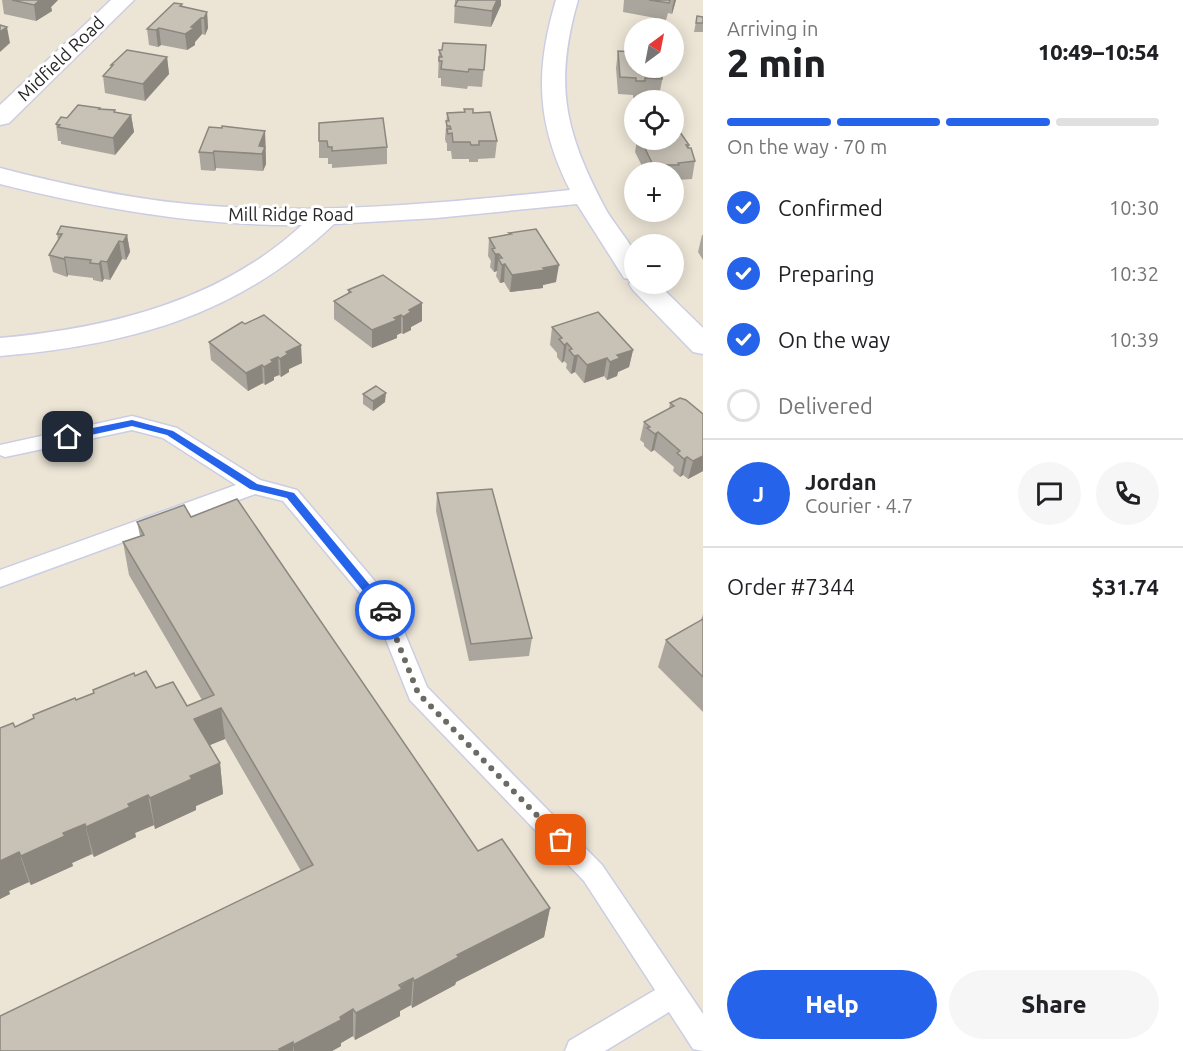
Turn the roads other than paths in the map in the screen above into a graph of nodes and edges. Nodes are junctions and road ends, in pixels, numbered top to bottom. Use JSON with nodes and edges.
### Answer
{"nodes":[{"id":1,"x":123,"y":0,"type":"edge"},
{"id":2,"x":567,"y":0,"type":"edge"},
{"id":3,"x":0,"y":118,"type":"edge"},
{"id":4,"x":0,"y":176,"type":"edge"},
{"id":5,"x":584,"y":196,"type":"junction"},
{"id":6,"x":326,"y":217,"type":"junction"},
{"id":7,"x":624,"y":258,"type":"edge"},
{"id":8,"x":653,"y":294,"type":"edge"},
{"id":9,"x":703,"y":345,"type":"edge"},
{"id":10,"x":0,"y":347,"type":"edge"},
{"id":11,"x":2,"y":448,"type":"edge"},
{"id":12,"x":254,"y":486,"type":"junction"},
{"id":13,"x":0,"y":579,"type":"edge"},
{"id":14,"x":673,"y":994,"type":"junction"},
{"id":15,"x":703,"y":1039,"type":"edge"},
{"id":16,"x":579,"y":1051,"type":"edge"}],
"edges":[{"from":1,"to":3,"type":"street","name":"Midfield Road"},
{"from":2,"to":5,"type":"street"},
{"from":4,"to":6,"type":"street","name":"Mill Ridge Road"},
{"from":5,"to":6,"type":"street","name":"Mill Ridge Road"},
{"from":5,"to":7,"type":"street"},
{"from":6,"to":10,"type":"street"},
{"from":8,"to":9,"type":"street"},
{"from":11,"to":12,"type":"lane"},
{"from":12,"to":13,"type":"lane"},
{"from":12,"to":14,"type":"lane"},
{"from":14,"to":15,"type":"lane"},
{"from":14,"to":16,"type":"lane"}]}
